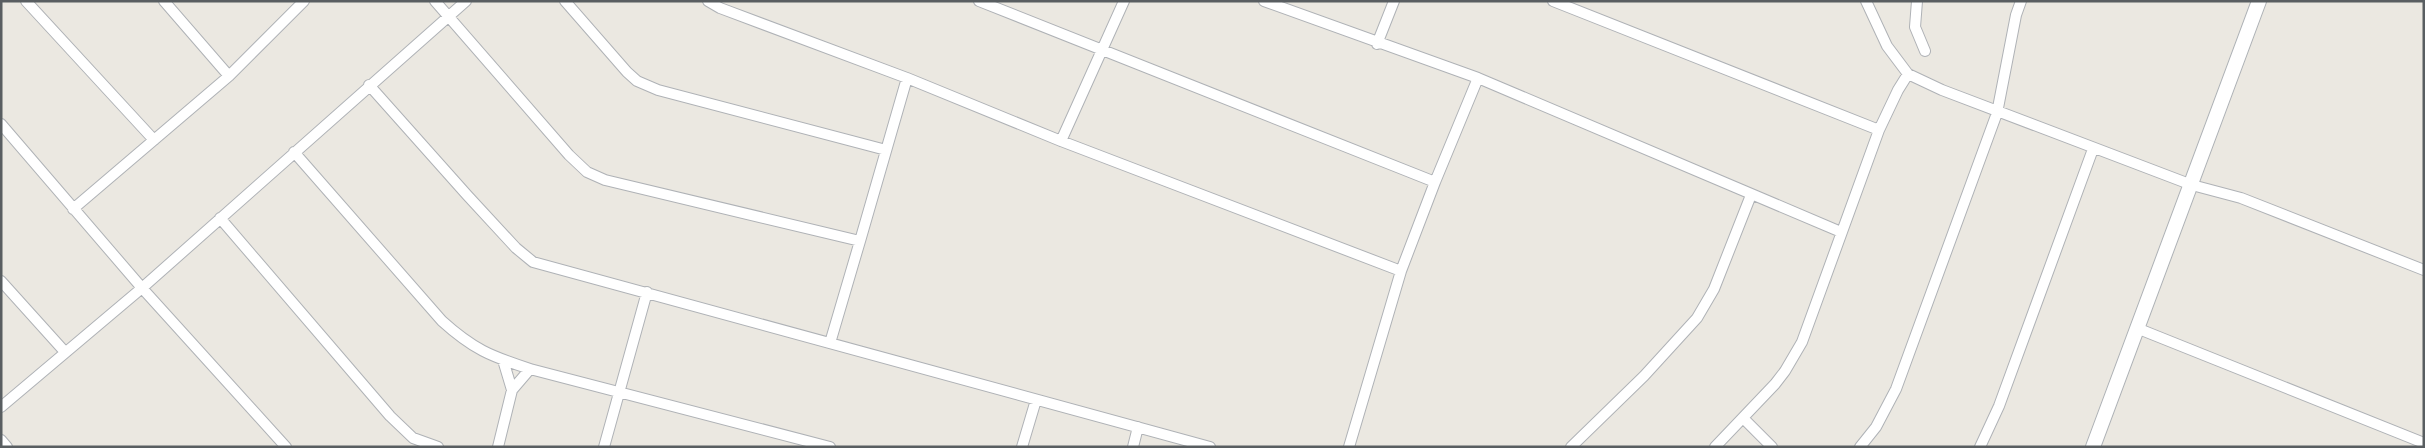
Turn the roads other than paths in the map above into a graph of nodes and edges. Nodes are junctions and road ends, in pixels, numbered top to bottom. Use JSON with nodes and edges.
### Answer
{"nodes":[{"id":1,"x":26,"y":1,"type":"edge"},
{"id":2,"x":164,"y":1,"type":"edge"},
{"id":3,"x":435,"y":1,"type":"edge"},
{"id":4,"x":466,"y":1,"type":"edge"},
{"id":5,"x":565,"y":1,"type":"edge"},
{"id":6,"x":708,"y":1,"type":"edge"},
{"id":7,"x":979,"y":1,"type":"edge"},
{"id":8,"x":1124,"y":1,"type":"edge"},
{"id":9,"x":1264,"y":1,"type":"edge"},
{"id":10,"x":1394,"y":1,"type":"edge"},
{"id":11,"x":1553,"y":1,"type":"edge"},
{"id":12,"x":1866,"y":1,"type":"edge"},
{"id":13,"x":1917,"y":1,"type":"edge"},
{"id":14,"x":2021,"y":1,"type":"edge"},
{"id":15,"x":2259,"y":1,"type":"edge"},
{"id":16,"x":302,"y":2,"type":"edge"},
{"id":17,"x":721,"y":4,"type":"edge"},
{"id":18,"x":1285,"y":5,"type":"edge"},
{"id":19,"x":448,"y":16,"type":"junction"},
{"id":20,"x":1378,"y":44,"type":"junction"},
{"id":21,"x":1100,"y":50,"type":"junction"},
{"id":22,"x":1925,"y":51,"type":"dead end"},
{"id":23,"x":1908,"y":74,"type":"junction"},
{"id":24,"x":229,"y":76,"type":"junction"},
{"id":25,"x":907,"y":78,"type":"junction"},
{"id":26,"x":1478,"y":78,"type":"junction"},
{"id":27,"x":369,"y":84,"type":"junction"},
{"id":28,"x":1997,"y":113,"type":"junction"},
{"id":29,"x":1,"y":124,"type":"edge"},
{"id":30,"x":1879,"y":130,"type":"junction"},
{"id":31,"x":154,"y":140,"type":"junction"},
{"id":32,"x":1061,"y":141,"type":"junction"},
{"id":33,"x":2094,"y":149,"type":"junction"},
{"id":34,"x":886,"y":150,"type":"junction"},
{"id":35,"x":294,"y":152,"type":"junction"},
{"id":36,"x":1434,"y":182,"type":"junction"},
{"id":37,"x":2192,"y":185,"type":"junction"},
{"id":38,"x":1751,"y":195,"type":"junction"},
{"id":39,"x":73,"y":209,"type":"junction"},
{"id":40,"x":220,"y":218,"type":"junction"},
{"id":41,"x":1842,"y":232,"type":"junction"},
{"id":42,"x":860,"y":241,"type":"junction"},
{"id":43,"x":2424,"y":270,"type":"edge"},
{"id":44,"x":1402,"y":271,"type":"junction"},
{"id":45,"x":1,"y":281,"type":"edge"},
{"id":46,"x":142,"y":288,"type":"junction"},
{"id":47,"x":647,"y":292,"type":"junction"},
{"id":48,"x":2139,"y":329,"type":"junction"},
{"id":49,"x":830,"y":343,"type":"junction"},
{"id":50,"x":65,"y":352,"type":"junction"},
{"id":51,"x":503,"y":360,"type":"junction"},
{"id":52,"x":530,"y":369,"type":"junction"},
{"id":53,"x":512,"y":390,"type":"junction"},
{"id":54,"x":619,"y":391,"type":"junction"},
{"id":55,"x":1036,"y":400,"type":"junction"},
{"id":56,"x":1,"y":407,"type":"edge"},
{"id":57,"x":1743,"y":418,"type":"junction"},
{"id":58,"x":1138,"y":428,"type":"junction"},
{"id":59,"x":1,"y":440,"type":"edge"},
{"id":60,"x":2424,"y":443,"type":"edge"},
{"id":61,"x":2095,"y":446,"type":"edge"},
{"id":62,"x":8,"y":447,"type":"edge"},
{"id":63,"x":286,"y":447,"type":"edge"},
{"id":64,"x":438,"y":447,"type":"edge"},
{"id":65,"x":498,"y":447,"type":"edge"},
{"id":66,"x":604,"y":447,"type":"edge"},
{"id":67,"x":830,"y":447,"type":"edge"},
{"id":68,"x":1022,"y":447,"type":"edge"},
{"id":69,"x":1133,"y":447,"type":"edge"},
{"id":70,"x":1210,"y":447,"type":"edge"},
{"id":71,"x":1349,"y":447,"type":"edge"},
{"id":72,"x":1571,"y":447,"type":"edge"},
{"id":73,"x":1715,"y":447,"type":"edge"},
{"id":74,"x":1772,"y":447,"type":"edge"},
{"id":75,"x":1860,"y":447,"type":"edge"},
{"id":76,"x":1980,"y":447,"type":"edge"}],
"edges":[{"from":1,"to":31,"type":"street"},
{"from":2,"to":24,"type":"street"},
{"from":3,"to":19,"type":"street"},
{"from":4,"to":19,"type":"street"},
{"from":5,"to":34,"type":"street"},
{"from":6,"to":17,"type":"street"},
{"from":7,"to":21,"type":"street"},
{"from":8,"to":21,"type":"street"},
{"from":9,"to":18,"type":"street"},
{"from":10,"to":20,"type":"street"},
{"from":11,"to":30,"type":"street"},
{"from":12,"to":23,"type":"street"},
{"from":13,"to":22,"type":"street"},
{"from":14,"to":28,"type":"street"},
{"from":15,"to":37,"type":"street"},
{"from":16,"to":24,"type":"street"},
{"from":17,"to":25,"type":"street"},
{"from":18,"to":20,"type":"street"},
{"from":19,"to":27,"type":"street"},
{"from":19,"to":42,"type":"street"},
{"from":20,"to":26,"type":"street"},
{"from":21,"to":32,"type":"street"},
{"from":21,"to":36,"type":"street"},
{"from":23,"to":28,"type":"street"},
{"from":23,"to":30,"type":"street"},
{"from":24,"to":31,"type":"street"},
{"from":25,"to":32,"type":"street"},
{"from":25,"to":34,"type":"street"},
{"from":26,"to":36,"type":"street"},
{"from":26,"to":38,"type":"street"},
{"from":27,"to":35,"type":"street"},
{"from":27,"to":47,"type":"street"},
{"from":28,"to":33,"type":"street"},
{"from":28,"to":75,"type":"street"},
{"from":29,"to":39,"type":"street"},
{"from":30,"to":41,"type":"street"},
{"from":31,"to":39,"type":"street"},
{"from":32,"to":44,"type":"street"},
{"from":33,"to":37,"type":"street"},
{"from":33,"to":76,"type":"street"},
{"from":34,"to":42,"type":"street"},
{"from":35,"to":40,"type":"street"},
{"from":35,"to":51,"type":"street"},
{"from":36,"to":44,"type":"street"},
{"from":37,"to":43,"type":"street"},
{"from":37,"to":48,"type":"street"},
{"from":38,"to":41,"type":"street"},
{"from":38,"to":72,"type":"street"},
{"from":39,"to":46,"type":"street"},
{"from":40,"to":46,"type":"street"},
{"from":40,"to":64,"type":"street"},
{"from":41,"to":57,"type":"street"},
{"from":42,"to":49,"type":"street"},
{"from":44,"to":71,"type":"street"},
{"from":45,"to":50,"type":"street"},
{"from":46,"to":50,"type":"street"},
{"from":46,"to":63,"type":"street"},
{"from":47,"to":49,"type":"street"},
{"from":47,"to":54,"type":"street"},
{"from":48,"to":60,"type":"street"},
{"from":48,"to":61,"type":"street"},
{"from":49,"to":55,"type":"street"},
{"from":50,"to":56,"type":"street"},
{"from":51,"to":52,"type":"street"},
{"from":51,"to":53,"type":"street"},
{"from":52,"to":53,"type":"street"},
{"from":52,"to":54,"type":"street"},
{"from":53,"to":65,"type":"street"},
{"from":54,"to":66,"type":"street"},
{"from":54,"to":67,"type":"street"},
{"from":55,"to":58,"type":"street"},
{"from":55,"to":68,"type":"street"},
{"from":57,"to":73,"type":"street"},
{"from":57,"to":74,"type":"street"},
{"from":58,"to":69,"type":"street"},
{"from":58,"to":70,"type":"street"},
{"from":59,"to":62,"type":"street"}]}
